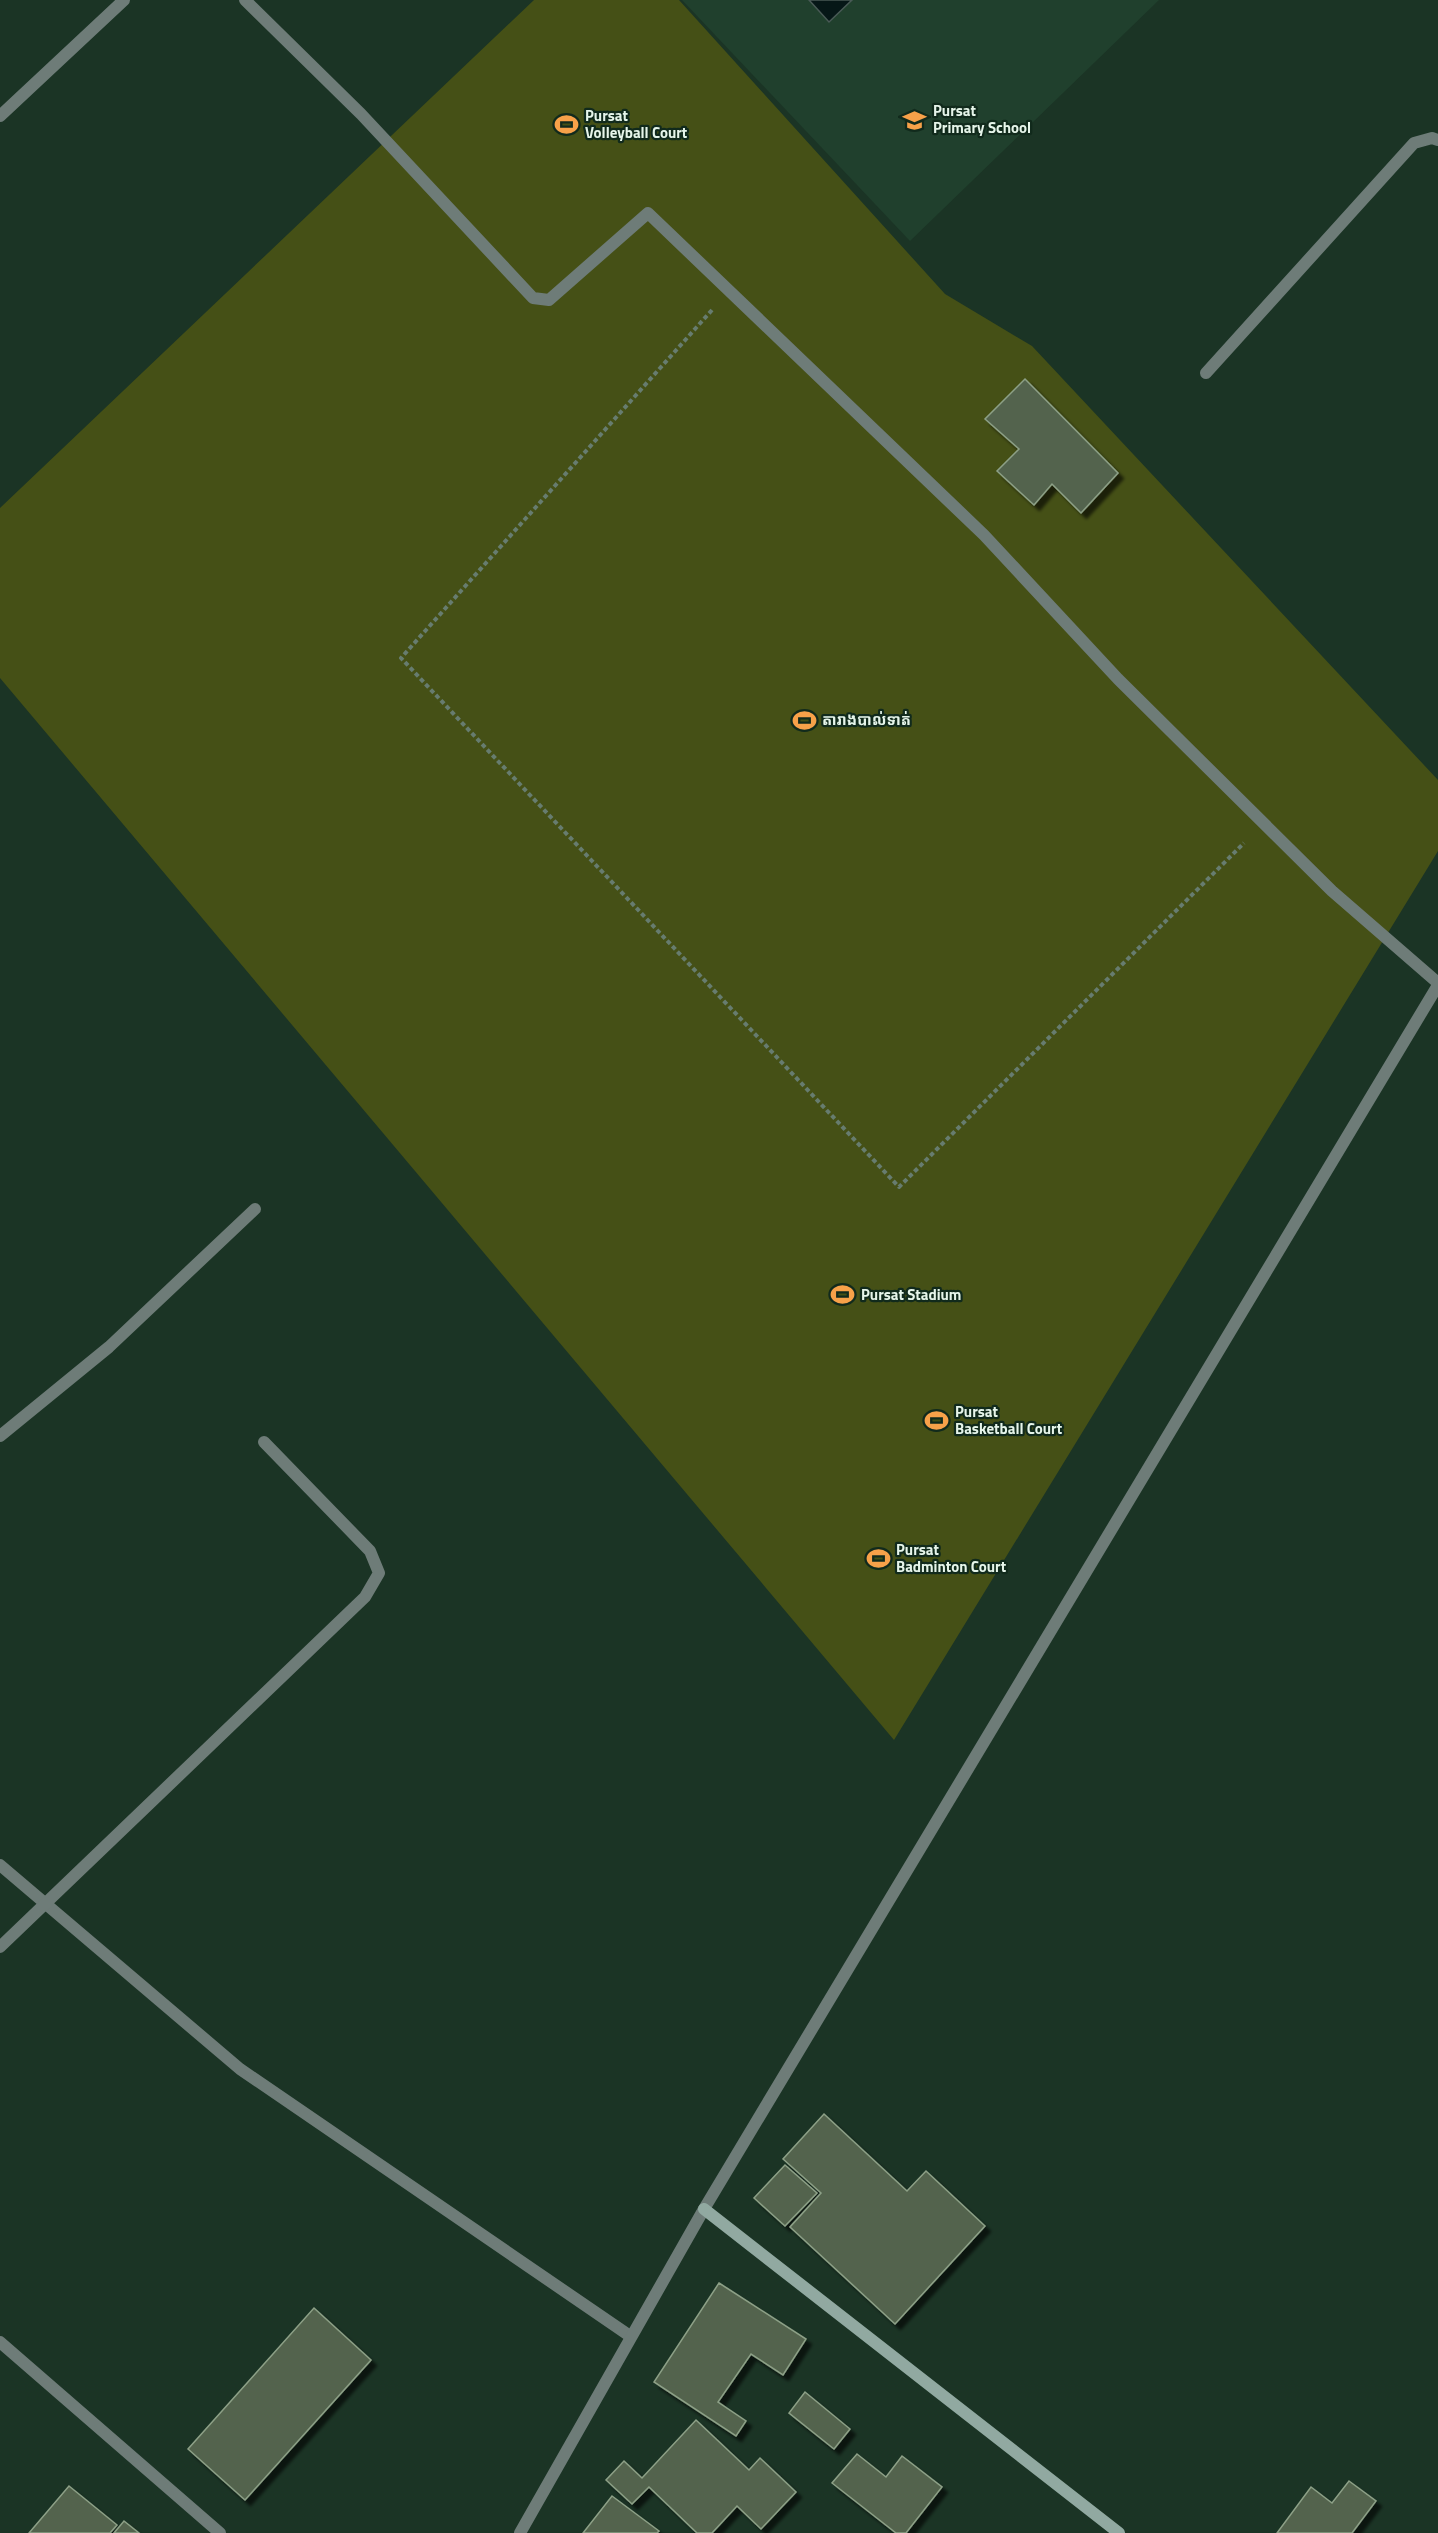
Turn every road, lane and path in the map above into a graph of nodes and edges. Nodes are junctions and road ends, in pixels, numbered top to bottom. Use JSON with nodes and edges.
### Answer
{"nodes":[{"id":1,"x":124,"y":0,"type":"edge"},
{"id":2,"x":245,"y":0,"type":"edge"},
{"id":3,"x":0,"y":116,"type":"edge"},
{"id":4,"x":1438,"y":140,"type":"edge"},
{"id":5,"x":730,"y":289,"type":"junction"},
{"id":6,"x":1206,"y":373,"type":"dead end"},
{"id":7,"x":1264,"y":823,"type":"junction"},
{"id":8,"x":1438,"y":984,"type":"edge"},
{"id":9,"x":255,"y":1209,"type":"dead end"},
{"id":10,"x":0,"y":1436,"type":"edge"},
{"id":11,"x":264,"y":1442,"type":"dead end"},
{"id":12,"x":0,"y":1865,"type":"edge"},
{"id":13,"x":45,"y":1904,"type":"junction"},
{"id":14,"x":0,"y":1947,"type":"edge"},
{"id":15,"x":704,"y":2209,"type":"junction"},
{"id":16,"x":630,"y":2336,"type":"junction"},
{"id":17,"x":0,"y":2342,"type":"edge"},
{"id":18,"x":220,"y":2533,"type":"edge"},
{"id":19,"x":520,"y":2533,"type":"edge"},
{"id":20,"x":1119,"y":2533,"type":"edge"}],
"edges":[{"from":1,"to":3,"type":"street"},
{"from":2,"to":5,"type":"street"},
{"from":4,"to":6,"type":"street"},
{"from":5,"to":7,"type":"street"},
{"from":5,"to":7,"type":"path"},
{"from":7,"to":8,"type":"street"},
{"from":8,"to":15,"type":"street"},
{"from":9,"to":10,"type":"street"},
{"from":11,"to":13,"type":"street"},
{"from":12,"to":13,"type":"street"},
{"from":13,"to":14,"type":"street"},
{"from":13,"to":16,"type":"street"},
{"from":15,"to":16,"type":"street"},
{"from":15,"to":20,"type":"main road"},
{"from":16,"to":19,"type":"street"},
{"from":17,"to":18,"type":"street"}]}
